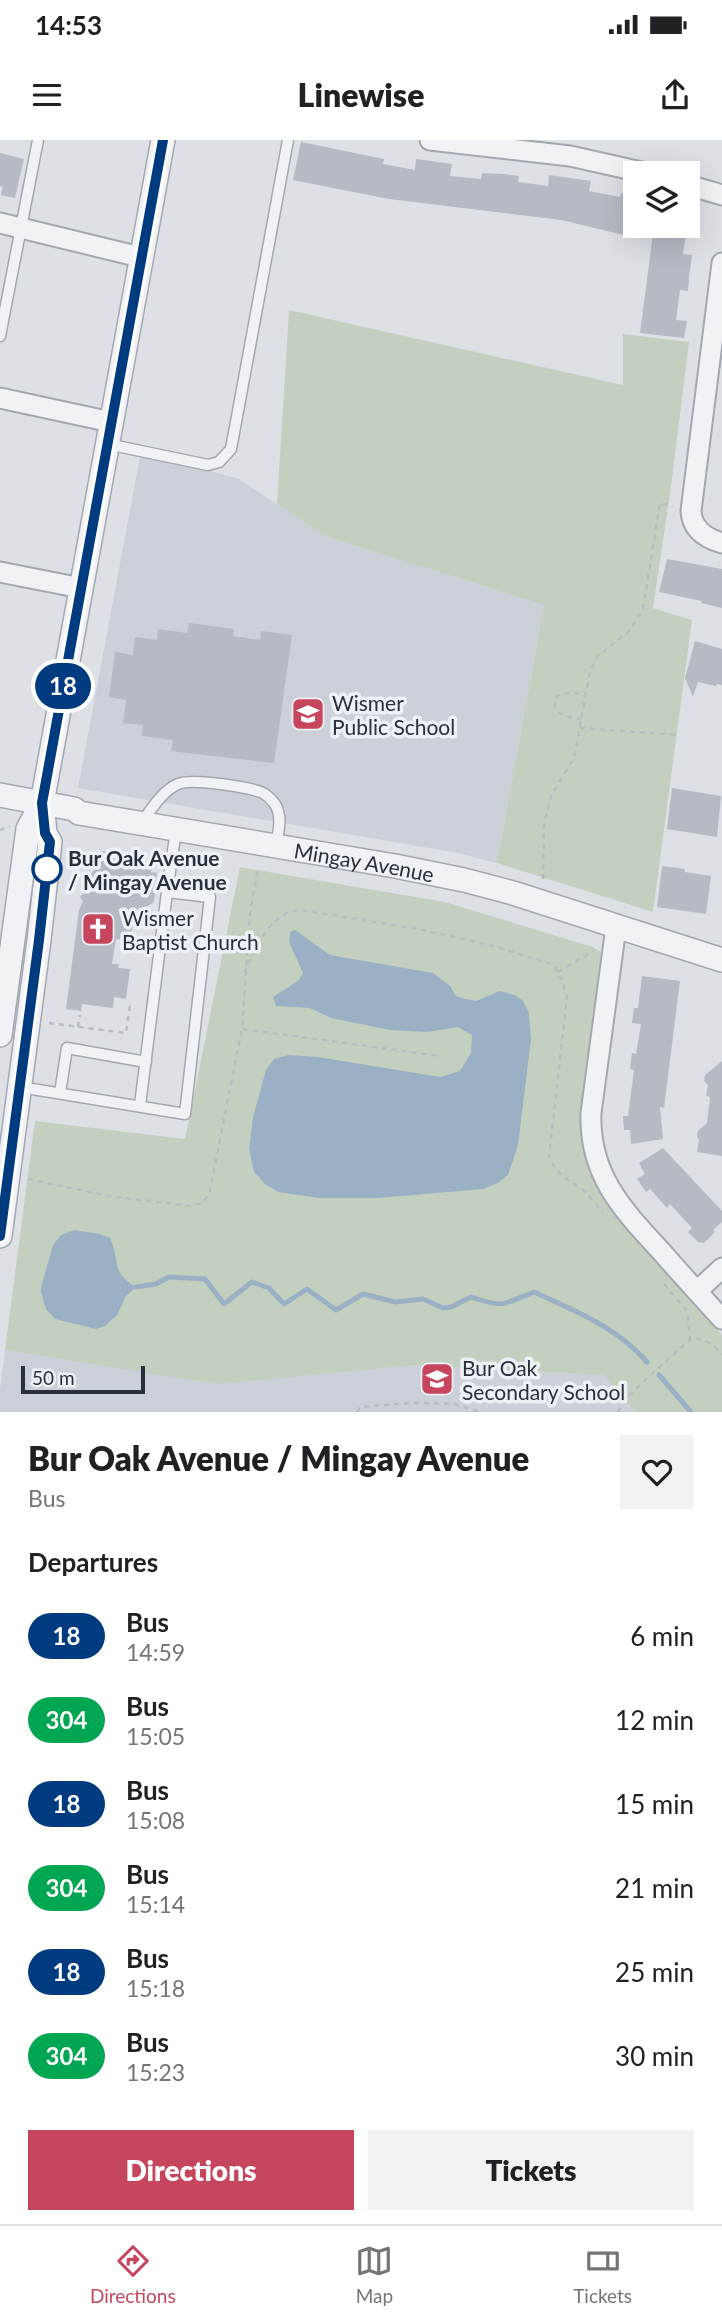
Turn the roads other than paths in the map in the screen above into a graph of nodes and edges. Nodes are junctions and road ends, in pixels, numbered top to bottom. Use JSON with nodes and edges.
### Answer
{"nodes":[{"id":1,"x":38,"y":140,"type":"edge"},
{"id":2,"x":163,"y":140,"type":"edge"},
{"id":3,"x":288,"y":140,"type":"edge"},
{"id":4,"x":430,"y":140,"type":"edge"},
{"id":5,"x":623,"y":168,"type":"edge"},
{"id":6,"x":700,"y":189,"type":"edge"},
{"id":7,"x":722,"y":195,"type":"edge"},
{"id":8,"x":0,"y":223,"type":"edge"},
{"id":9,"x":21,"y":227,"type":"junction"},
{"id":10,"x":140,"y":257,"type":"junction"},
{"id":11,"x":722,"y":263,"type":"edge"},
{"id":12,"x":0,"y":336,"type":"edge"},
{"id":13,"x":717,"y":358,"type":"edge"},
{"id":14,"x":0,"y":398,"type":"edge"},
{"id":15,"x":109,"y":433,"type":"junction"},
{"id":16,"x":722,"y":543,"type":"edge"},
{"id":17,"x":0,"y":572,"type":"edge"},
{"id":18,"x":81,"y":588,"type":"junction"},
{"id":19,"x":0,"y":794,"type":"edge"},
{"id":20,"x":42,"y":803,"type":"junction"},
{"id":21,"x":141,"y":823,"type":"junction"},
{"id":22,"x":176,"y":830,"type":"junction"},
{"id":23,"x":275,"y":847,"type":"junction"},
{"id":24,"x":167,"y":891,"type":"junction"},
{"id":25,"x":616,"y":927,"type":"junction"},
{"id":26,"x":722,"y":960,"type":"edge"},
{"id":27,"x":0,"y":1035,"type":"edge"},
{"id":28,"x":146,"y":1062,"type":"junction"},
{"id":29,"x":20,"y":1087,"type":"junction"},
{"id":30,"x":60,"y":1093,"type":"junction"},
{"id":31,"x":140,"y":1105,"type":"junction"},
{"id":32,"x":0,"y":1236,"type":"edge"},
{"id":33,"x":722,"y":1268,"type":"edge"},
{"id":34,"x":697,"y":1291,"type":"junction"},
{"id":35,"x":722,"y":1319,"type":"edge"}],
"edges":[{"from":1,"to":9,"type":"lane"},
{"from":2,"to":10,"type":"street"},
{"from":3,"to":15,"type":"lane"},
{"from":4,"to":5,"type":"street"},
{"from":6,"to":7,"type":"street"},
{"from":8,"to":9,"type":"street"},
{"from":9,"to":10,"type":"street"},
{"from":9,"to":12,"type":"lane"},
{"from":10,"to":15,"type":"street"},
{"from":11,"to":13,"type":"street"},
{"from":13,"to":16,"type":"street"},
{"from":14,"to":15,"type":"street"},
{"from":15,"to":18,"type":"street"},
{"from":17,"to":18,"type":"street"},
{"from":18,"to":20,"type":"street"},
{"from":19,"to":20,"type":"street","name":"Mingay Avenue"},
{"from":20,"to":21,"type":"street","name":"Mingay Avenue"},
{"from":20,"to":27,"type":"street"},
{"from":20,"to":29,"type":"street"},
{"from":21,"to":22,"type":"street","name":"Mingay Avenue"},
{"from":21,"to":23,"type":"lane"},
{"from":22,"to":23,"type":"street","name":"Mingay Avenue"},
{"from":22,"to":24,"type":"lane"},
{"from":23,"to":25,"type":"street","name":"Mingay Avenue"},
{"from":24,"to":28,"type":"lane"},
{"from":24,"to":31,"type":"lane"},
{"from":25,"to":26,"type":"street","name":"Mingay Avenue"},
{"from":25,"to":34,"type":"street"},
{"from":28,"to":30,"type":"lane"},
{"from":28,"to":31,"type":"lane"},
{"from":29,"to":30,"type":"lane"},
{"from":29,"to":32,"type":"street"},
{"from":30,"to":31,"type":"lane"},
{"from":33,"to":34,"type":"street"},
{"from":34,"to":35,"type":"street"}]}
